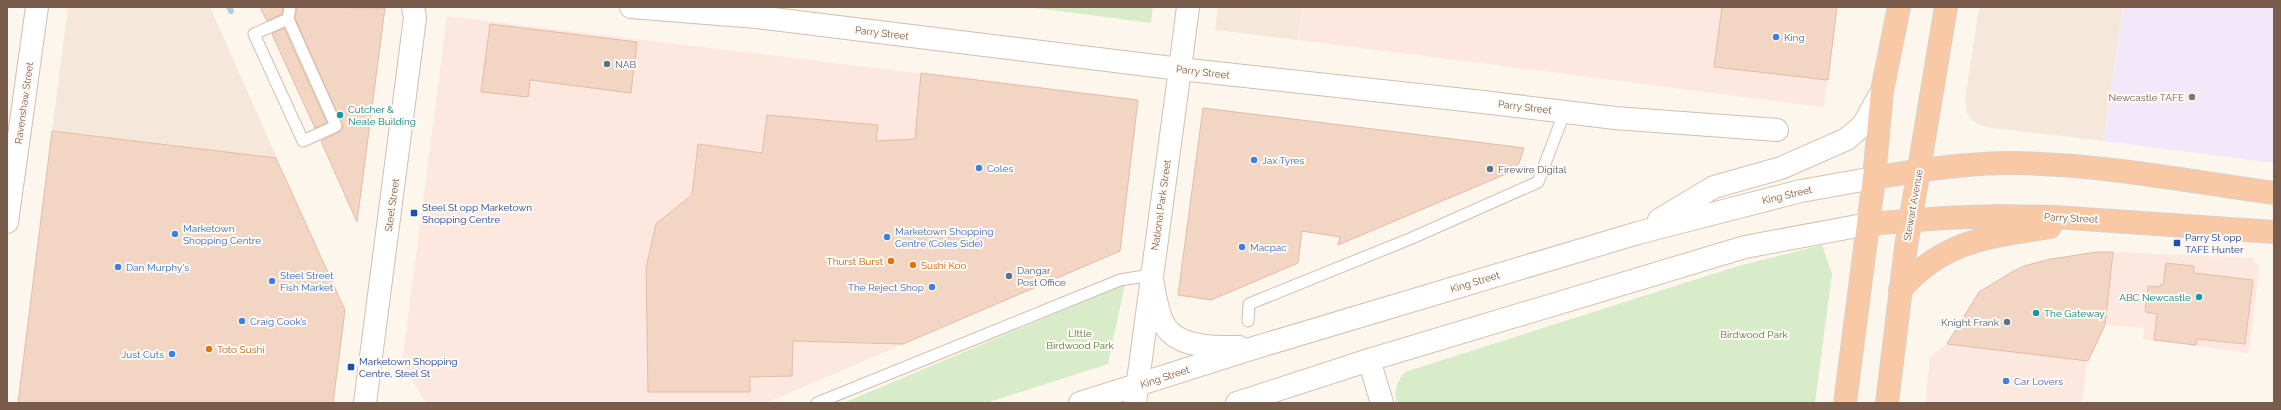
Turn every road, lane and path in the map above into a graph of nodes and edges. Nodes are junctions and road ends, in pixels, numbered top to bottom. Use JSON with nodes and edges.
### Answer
{"nodes":[{"id":1,"x":37,"y":7,"type":"edge"},
{"id":2,"x":290,"y":7,"type":"edge"},
{"id":3,"x":413,"y":7,"type":"edge"},
{"id":4,"x":631,"y":7,"type":"edge"},
{"id":5,"x":1188,"y":7,"type":"edge"},
{"id":6,"x":1899,"y":7,"type":"edge"},
{"id":7,"x":1946,"y":7,"type":"edge"},
{"id":8,"x":288,"y":19,"type":"junction"},
{"id":9,"x":1180,"y":70,"type":"junction"},
{"id":10,"x":1882,"y":91,"type":"junction"},
{"id":11,"x":1565,"y":111,"type":"junction"},
{"id":12,"x":1777,"y":130,"type":"dead end"},
{"id":13,"x":1920,"y":170,"type":"junction"},
{"id":14,"x":1874,"y":178,"type":"junction"},
{"id":15,"x":2274,"y":193,"type":"edge"},
{"id":16,"x":2094,"y":219,"type":"junction"},
{"id":17,"x":1910,"y":221,"type":"junction"},
{"id":18,"x":7,"y":222,"type":"edge"},
{"id":19,"x":1868,"y":224,"type":"junction"},
{"id":20,"x":2274,"y":232,"type":"edge"},
{"id":21,"x":1638,"y":233,"type":"junction"},
{"id":22,"x":1151,"y":275,"type":"junction"},
{"id":23,"x":1900,"y":290,"type":"junction"},
{"id":24,"x":1248,"y":321,"type":"dead end"},
{"id":25,"x":1257,"y":347,"type":"junction"},
{"id":26,"x":1369,"y":360,"type":"junction"},
{"id":27,"x":1136,"y":394,"type":"edge"},
{"id":28,"x":365,"y":403,"type":"edge"},
{"id":29,"x":817,"y":403,"type":"edge"},
{"id":30,"x":1080,"y":403,"type":"edge"},
{"id":31,"x":1237,"y":403,"type":"edge"},
{"id":32,"x":1382,"y":403,"type":"edge"},
{"id":33,"x":1846,"y":403,"type":"edge"},
{"id":34,"x":1887,"y":403,"type":"edge"}],
"edges":[{"from":1,"to":18,"type":"street","name":"Ravenshaw Street"},
{"from":2,"to":8,"type":"lane"},
{"from":3,"to":28,"type":"street","name":"Steel Street"},
{"from":4,"to":9,"type":"street","name":"Parry Street"},
{"from":5,"to":9,"type":"street","name":"National Park Street"},
{"from":6,"to":10,"type":"highway"},
{"from":7,"to":13,"type":"highway","name":"Stewart Avenue"},
{"from":8,"to":8,"type":"lane"},
{"from":9,"to":11,"type":"street","name":"Parry Street"},
{"from":9,"to":22,"type":"street","name":"National Park Street"},
{"from":10,"to":14,"type":"highway"},
{"from":10,"to":21,"type":"street"},
{"from":11,"to":12,"type":"street","name":"Parry Street"},
{"from":11,"to":24,"type":"lane"},
{"from":13,"to":14,"type":"highway"},
{"from":13,"to":15,"type":"highway"},
{"from":13,"to":17,"type":"highway","name":"Stewart Avenue"},
{"from":14,"to":19,"type":"highway"},
{"from":14,"to":21,"type":"street","name":"King Street"},
{"from":16,"to":17,"type":"highway","name":"Parry Street"},
{"from":16,"to":20,"type":"highway","name":"Parry Street"},
{"from":16,"to":23,"type":"highway"},
{"from":17,"to":19,"type":"highway","name":"Parry Street"},
{"from":17,"to":23,"type":"highway","name":"Stewart Avenue"},
{"from":19,"to":26,"type":"street"},
{"from":19,"to":33,"type":"highway"},
{"from":21,"to":25,"type":"street","name":"King Street"},
{"from":22,"to":25,"type":"street"},
{"from":22,"to":27,"type":"street","name":"National Park Street"},
{"from":22,"to":29,"type":"lane"},
{"from":23,"to":34,"type":"highway","name":"Stewart Avenue"},
{"from":25,"to":27,"type":"street","name":"King Street"},
{"from":26,"to":31,"type":"street"},
{"from":26,"to":32,"type":"street"},
{"from":27,"to":30,"type":"street","name":"King Street"}]}
